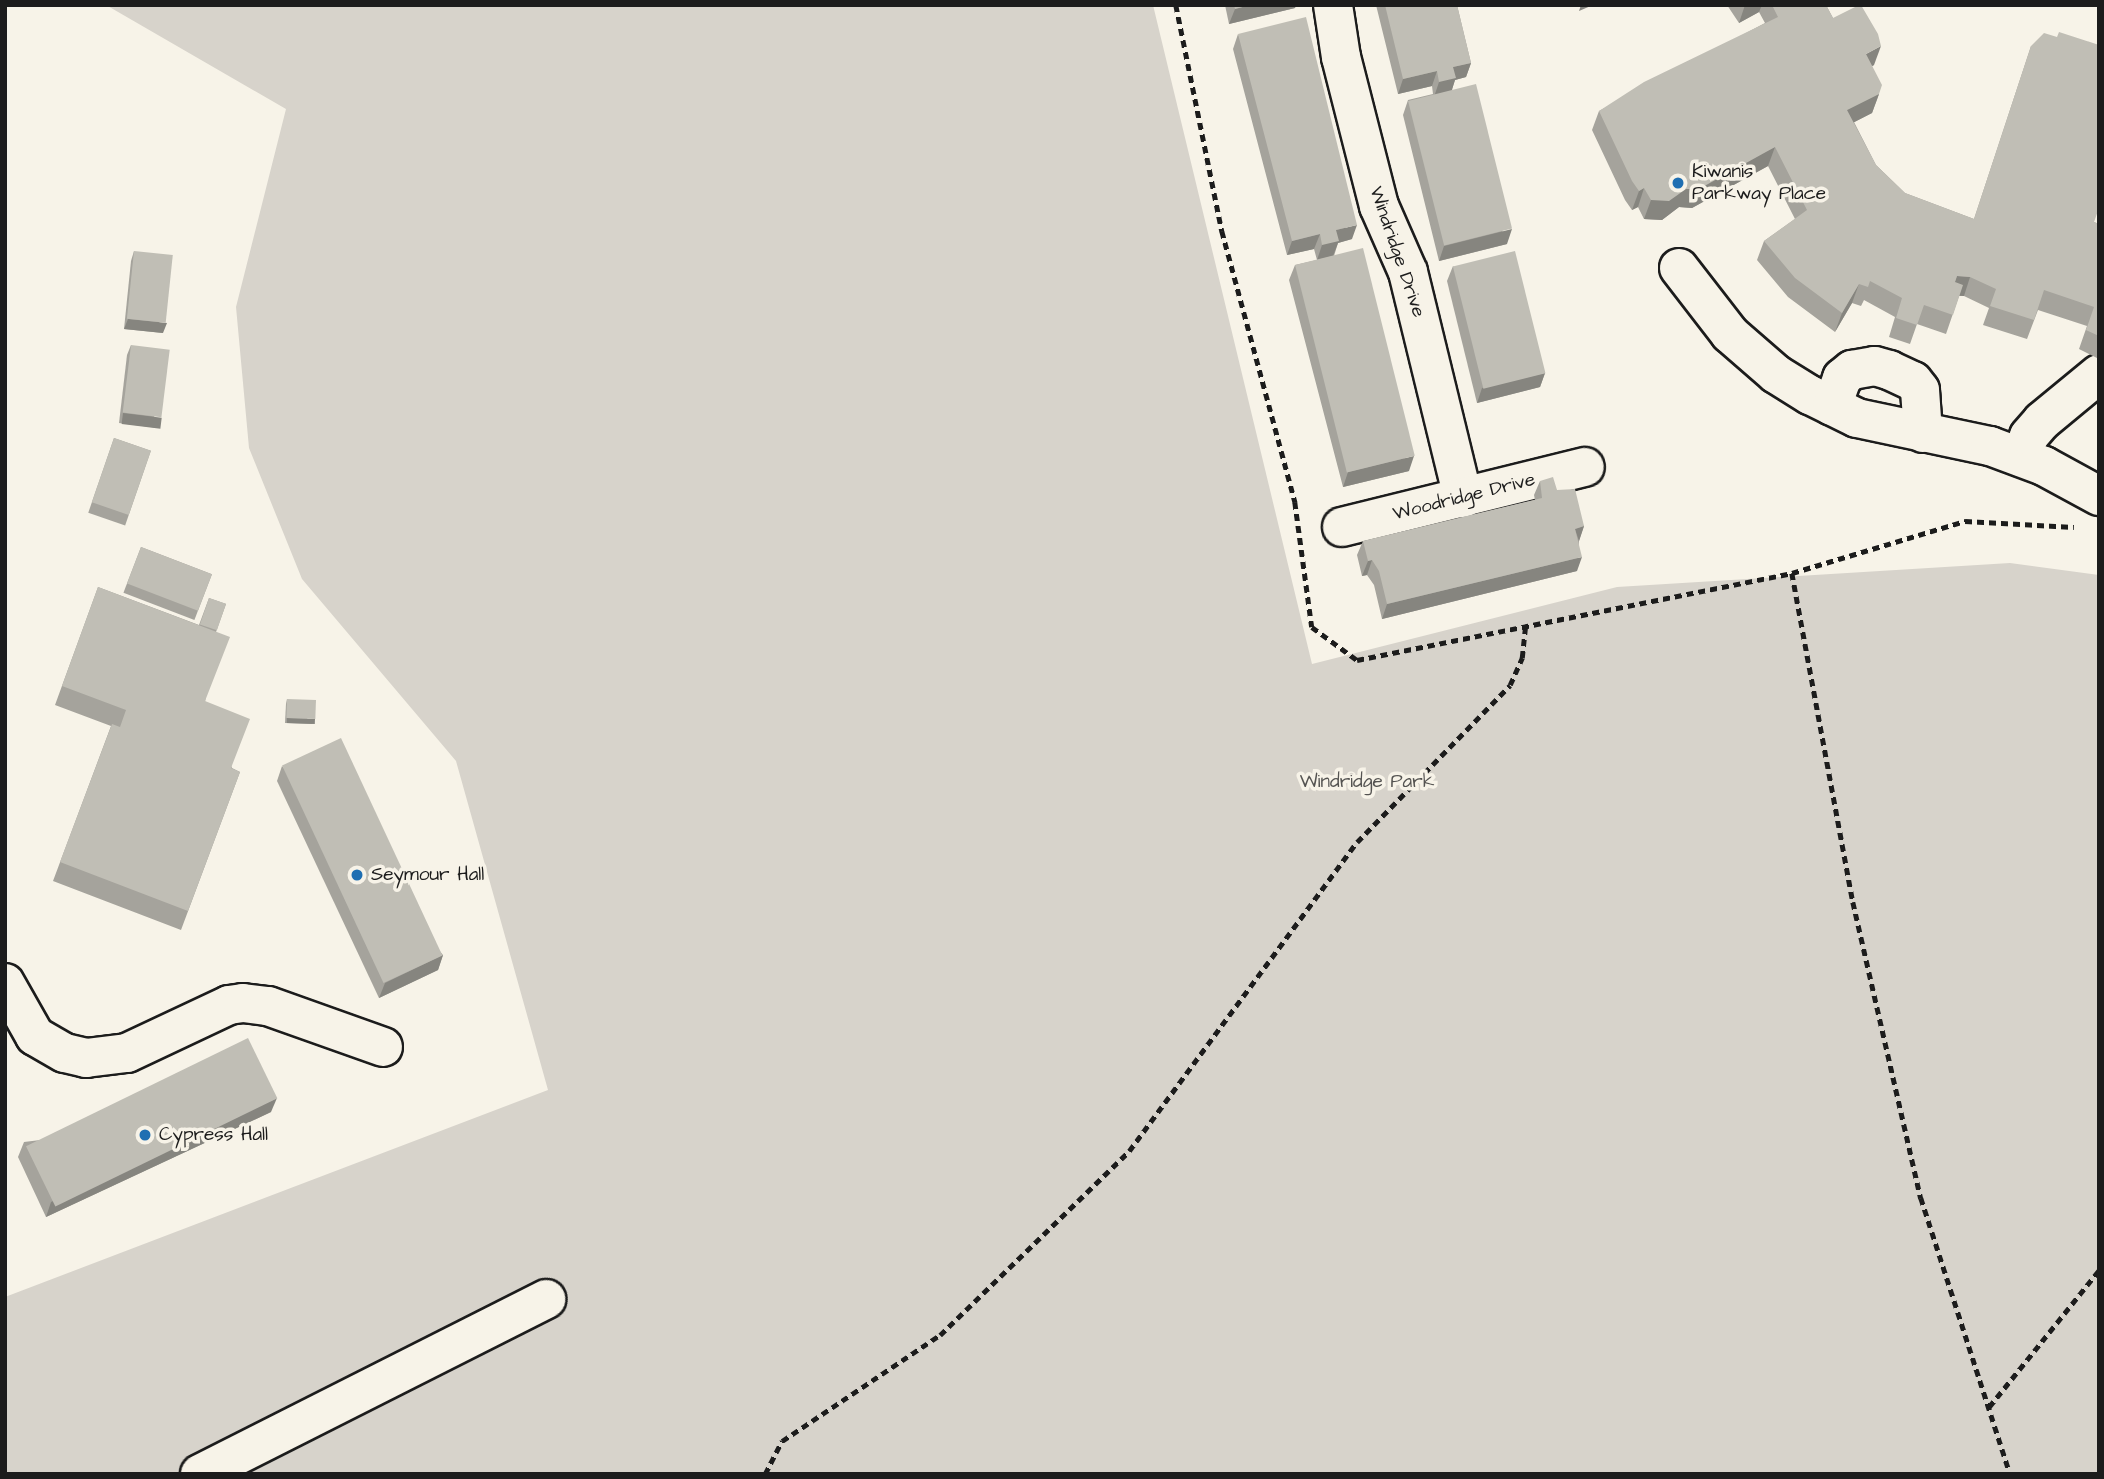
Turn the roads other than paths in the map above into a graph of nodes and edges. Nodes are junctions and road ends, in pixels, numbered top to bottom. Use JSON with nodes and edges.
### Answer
{"nodes":[{"id":1,"x":1334,"y":5,"type":"edge"},
{"id":2,"x":1679,"y":268,"type":"dead end"},
{"id":3,"x":2099,"y":374,"type":"edge"},
{"id":4,"x":1832,"y":406,"type":"junction"},
{"id":5,"x":1923,"y":433,"type":"junction"},
{"id":6,"x":2021,"y":457,"type":"junction"},
{"id":7,"x":1585,"y":467,"type":"dead end"},
{"id":8,"x":2099,"y":496,"type":"edge"},
{"id":9,"x":1463,"y":498,"type":"junction"},
{"id":10,"x":1342,"y":527,"type":"dead end"},
{"id":11,"x":5,"y":983,"type":"edge"},
{"id":12,"x":383,"y":1047,"type":"dead end"},
{"id":13,"x":546,"y":1299,"type":"dead end"},
{"id":14,"x":200,"y":1474,"type":"edge"}],
"edges":[{"from":1,"to":9,"type":"street","name":"Windridge Drive"},
{"from":2,"to":4,"type":"street"},
{"from":3,"to":6,"type":"street"},
{"from":4,"to":5,"type":"street"},
{"from":4,"to":5,"type":"street"},
{"from":5,"to":6,"type":"street"},
{"from":6,"to":8,"type":"street"},
{"from":7,"to":9,"type":"street","name":"Woodridge Drive"},
{"from":9,"to":10,"type":"street","name":"Woodridge Drive"},
{"from":11,"to":12,"type":"street"},
{"from":13,"to":14,"type":"street"}]}
